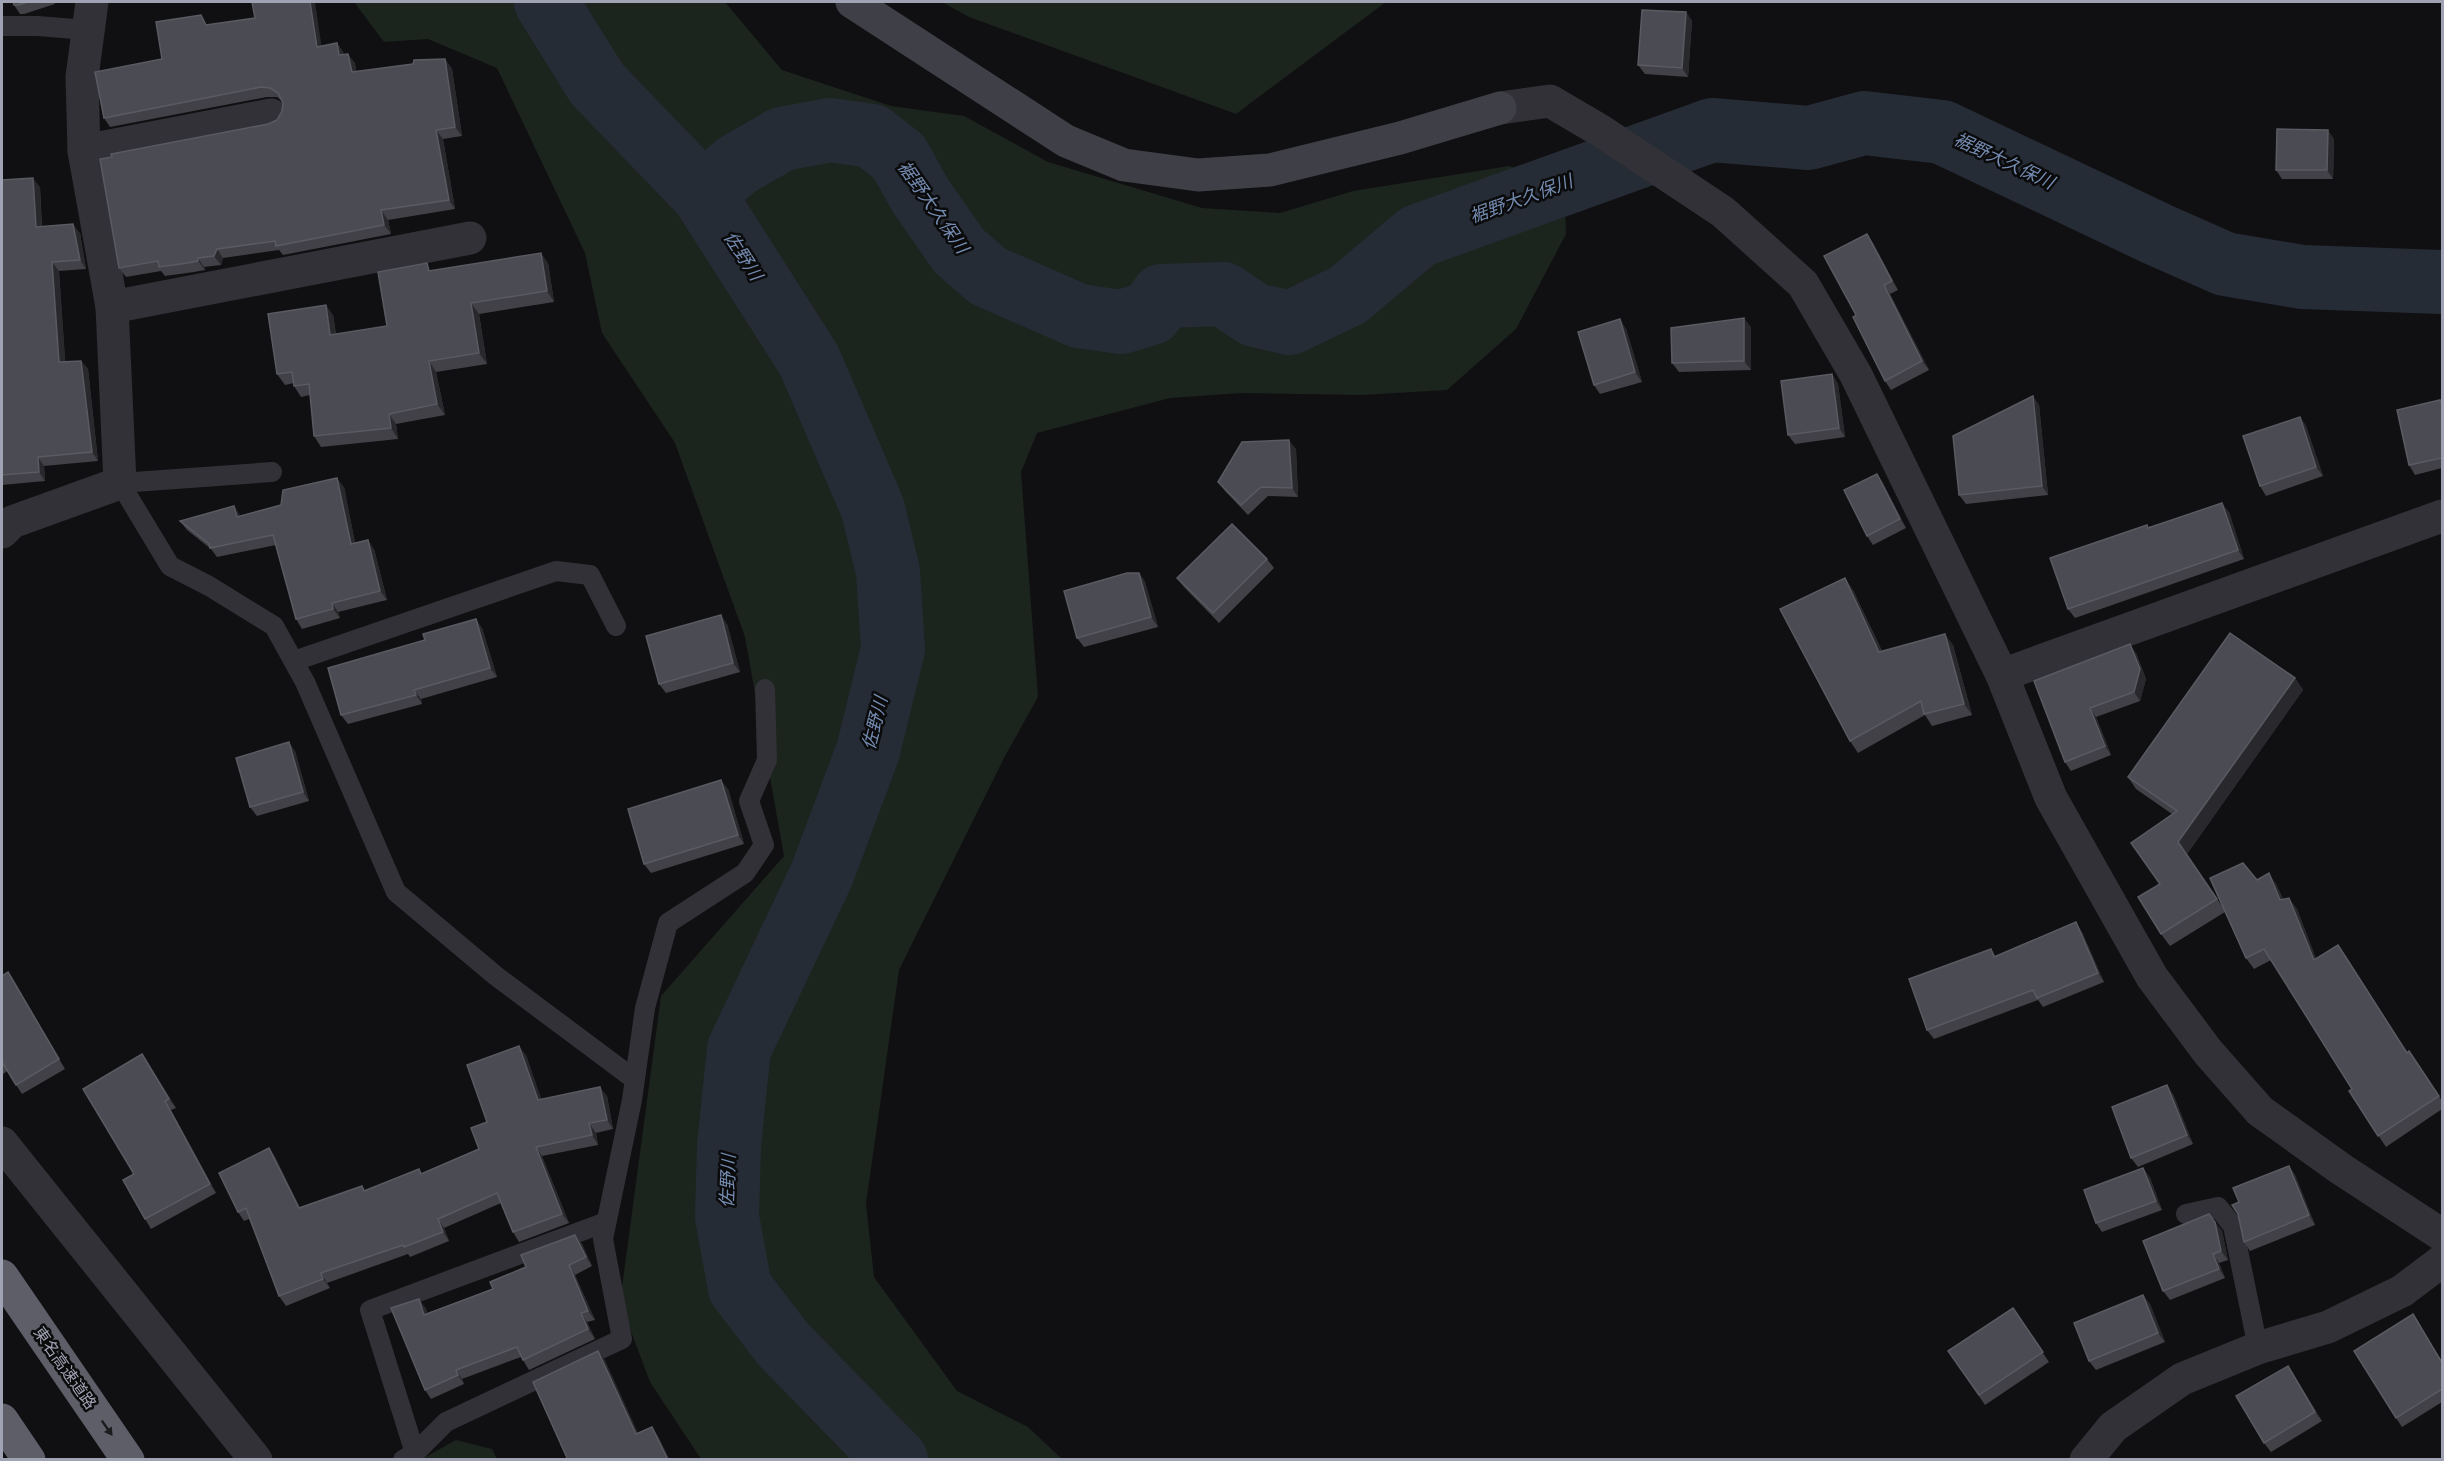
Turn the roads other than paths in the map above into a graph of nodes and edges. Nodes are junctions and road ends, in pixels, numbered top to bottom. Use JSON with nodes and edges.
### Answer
{"nodes":[{"id":1,"x":852,"y":2,"type":"edge"},
{"id":2,"x":90,"y":16,"type":"edge"},
{"id":3,"x":2,"y":26,"type":"edge"},
{"id":4,"x":271,"y":115,"type":"dead end"},
{"id":5,"x":84,"y":151,"type":"junction"},
{"id":6,"x":470,"y":238,"type":"dead end"},
{"id":7,"x":111,"y":307,"type":"junction"},
{"id":8,"x":272,"y":472,"type":"dead end"},
{"id":9,"x":120,"y":483,"type":"junction"},
{"id":10,"x":2442,"y":516,"type":"edge"},
{"id":11,"x":2,"y":532,"type":"edge"},
{"id":12,"x":616,"y":626,"type":"dead end"},
{"id":13,"x":294,"y":661,"type":"junction"},
{"id":14,"x":2002,"y":675,"type":"junction"},
{"id":15,"x":765,"y":689,"type":"dead end"},
{"id":16,"x":634,"y":1079,"type":"junction"},
{"id":17,"x":2,"y":1143,"type":"edge"},
{"id":18,"x":2187,"y":1214,"type":"dead end"},
{"id":19,"x":606,"y":1222,"type":"junction"},
{"id":20,"x":2442,"y":1235,"type":"edge"},
{"id":21,"x":2442,"y":1261,"type":"edge"},
{"id":22,"x":2,"y":1276,"type":"edge"},
{"id":23,"x":2258,"y":1348,"type":"junction"},
{"id":24,"x":2,"y":1420,"type":"edge"},
{"id":25,"x":409,"y":1456,"type":"edge"},
{"id":26,"x":29,"y":1460,"type":"edge"},
{"id":27,"x":128,"y":1460,"type":"edge"},
{"id":28,"x":256,"y":1460,"type":"edge"},
{"id":29,"x":2086,"y":1460,"type":"edge"}],
"edges":[{"from":1,"to":14,"type":"street"},
{"from":2,"to":3,"type":"lane"},
{"from":2,"to":5,"type":"street"},
{"from":4,"to":5,"type":"street"},
{"from":5,"to":7,"type":"street"},
{"from":6,"to":7,"type":"street"},
{"from":7,"to":9,"type":"street"},
{"from":8,"to":9,"type":"lane"},
{"from":9,"to":11,"type":"street"},
{"from":9,"to":13,"type":"lane"},
{"from":10,"to":14,"type":"street"},
{"from":12,"to":13,"type":"lane"},
{"from":13,"to":16,"type":"lane"},
{"from":14,"to":20,"type":"street"},
{"from":15,"to":16,"type":"lane"},
{"from":16,"to":19,"type":"lane"},
{"from":17,"to":28,"type":"street"},
{"from":18,"to":23,"type":"lane"},
{"from":19,"to":25,"type":"lane"},
{"from":19,"to":25,"type":"lane"},
{"from":21,"to":23,"type":"street"},
{"from":22,"to":27,"type":"highway","name":"東名高速道路","one_way":true},
{"from":23,"to":29,"type":"street"},
{"from":24,"to":26,"type":"highway"}]}
